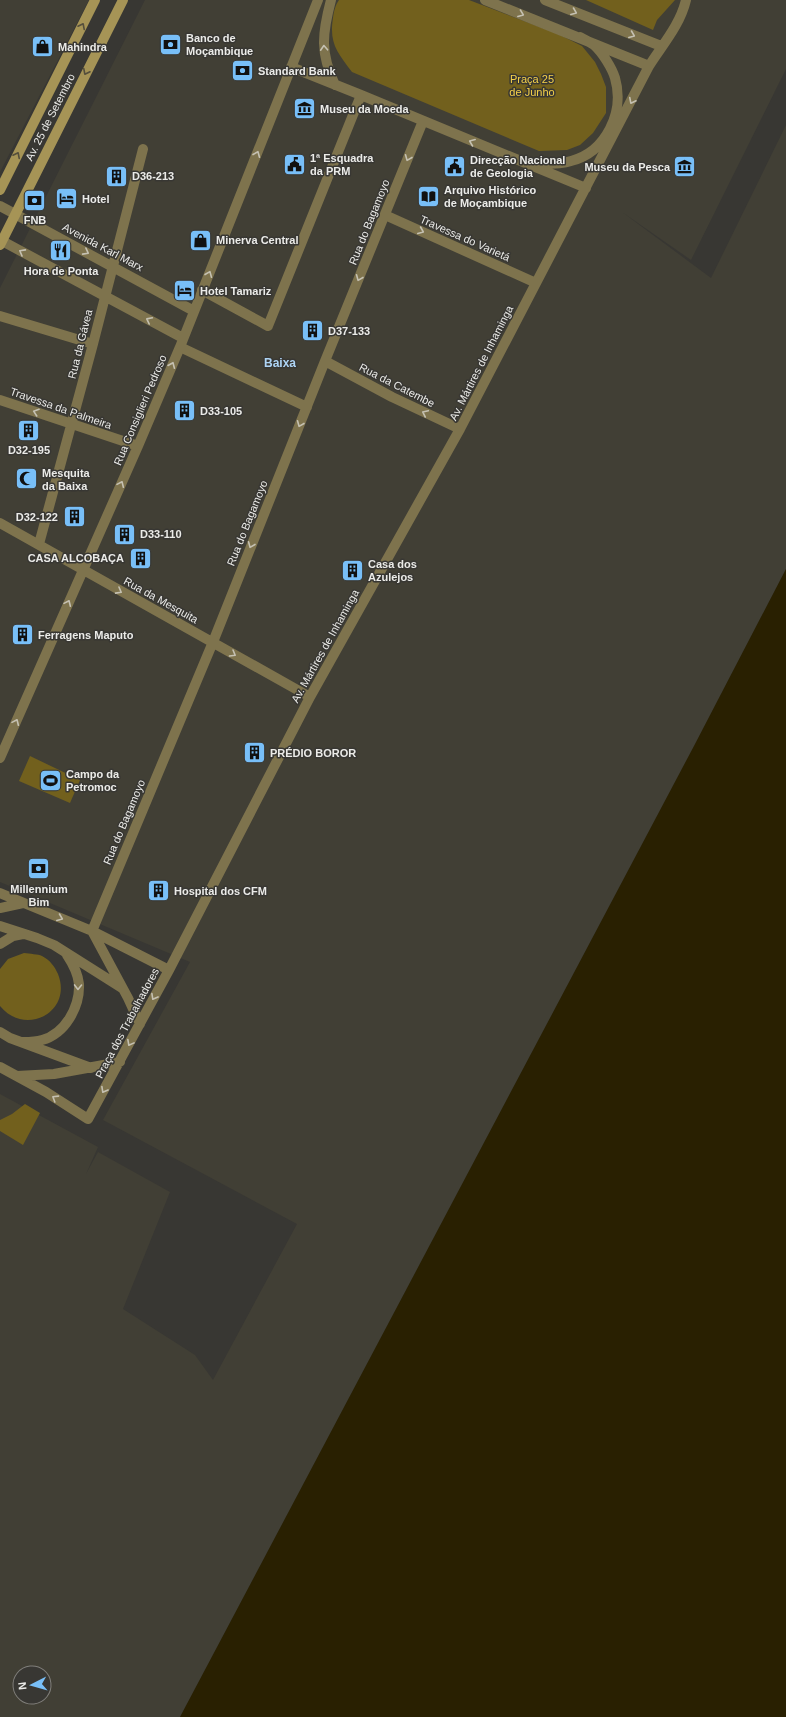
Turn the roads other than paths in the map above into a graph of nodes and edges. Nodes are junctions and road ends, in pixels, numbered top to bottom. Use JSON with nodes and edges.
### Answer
{"nodes":[{"id":1,"x":95,"y":0,"type":"edge"},
{"id":2,"x":123,"y":0,"type":"edge"},
{"id":3,"x":318,"y":0,"type":"edge"},
{"id":4,"x":330,"y":0,"type":"edge"},
{"id":5,"x":485,"y":0,"type":"edge"},
{"id":6,"x":545,"y":0,"type":"edge"},
{"id":7,"x":686,"y":0,"type":"edge"},
{"id":8,"x":580,"y":37,"type":"junction"},
{"id":9,"x":661,"y":46,"type":"junction"},
{"id":10,"x":650,"y":66,"type":"junction"},
{"id":11,"x":291,"y":67,"type":"junction"},
{"id":12,"x":335,"y":85,"type":"junction"},
{"id":13,"x":361,"y":95,"type":"junction"},
{"id":14,"x":423,"y":121,"type":"junction"},
{"id":15,"x":143,"y":149,"type":"dead end"},
{"id":16,"x":528,"y":164,"type":"junction"},
{"id":17,"x":586,"y":188,"type":"junction"},
{"id":18,"x":0,"y":190,"type":"edge"},
{"id":19,"x":0,"y":206,"type":"edge"},
{"id":20,"x":15,"y":214,"type":"junction"},
{"id":21,"x":385,"y":215,"type":"junction"},
{"id":22,"x":1,"y":242,"type":"edge"},
{"id":23,"x":113,"y":266,"type":"junction"},
{"id":24,"x":536,"y":283,"type":"junction"},
{"id":25,"x":202,"y":290,"type":"junction"},
{"id":26,"x":104,"y":297,"type":"junction"},
{"id":27,"x":194,"y":311,"type":"junction"},
{"id":28,"x":0,"y":316,"type":"edge"},
{"id":29,"x":182,"y":342,"type":"junction"},
{"id":30,"x":93,"y":344,"type":"junction"},
{"id":31,"x":325,"y":361,"type":"junction"},
{"id":32,"x":0,"y":400,"type":"edge"},
{"id":33,"x":307,"y":406,"type":"junction"},
{"id":34,"x":72,"y":424,"type":"junction"},
{"id":35,"x":460,"y":429,"type":"junction"},
{"id":36,"x":138,"y":446,"type":"junction"},
{"id":37,"x":0,"y":523,"type":"edge"},
{"id":38,"x":40,"y":544,"type":"junction"},
{"id":39,"x":82,"y":570,"type":"junction"},
{"id":40,"x":213,"y":642,"type":"junction"},
{"id":41,"x":310,"y":697,"type":"junction"},
{"id":42,"x":0,"y":758,"type":"edge"},
{"id":43,"x":0,"y":893,"type":"edge"},
{"id":44,"x":24,"y":903,"type":"junction"},
{"id":45,"x":0,"y":908,"type":"edge"},
{"id":46,"x":0,"y":926,"type":"edge"},
{"id":47,"x":92,"y":931,"type":"junction"},
{"id":48,"x":23,"y":934,"type":"junction"},
{"id":49,"x":0,"y":944,"type":"edge"},
{"id":50,"x":65,"y":952,"type":"junction"},
{"id":51,"x":169,"y":970,"type":"junction"},
{"id":52,"x":124,"y":989,"type":"junction"},
{"id":53,"x":140,"y":1024,"type":"junction"},
{"id":54,"x":0,"y":1032,"type":"edge"},
{"id":55,"x":23,"y":1042,"type":"junction"},
{"id":56,"x":120,"y":1062,"type":"junction"},
{"id":57,"x":0,"y":1067,"type":"edge"},
{"id":58,"x":91,"y":1068,"type":"junction"},
{"id":59,"x":15,"y":1076,"type":"junction"}],
"edges":[{"from":18,"to":1,"type":"main road","name":"Av. 25 de Setembro","one_way":true},
{"from":2,"to":20,"type":"main road","name":"Av. 25 de Setembro","one_way":true},
{"from":3,"to":11,"type":"street"},
{"from":12,"to":4,"type":"street","one_way":true},
{"from":5,"to":8,"type":"street","one_way":true},
{"from":6,"to":9,"type":"street","one_way":true},
{"from":7,"to":9,"type":"street"},
{"from":8,"to":10,"type":"street"},
{"from":8,"to":16,"type":"street"},
{"from":9,"to":10,"type":"street"},
{"from":10,"to":17,"type":"street","one_way":true},
{"from":11,"to":12,"type":"street"},
{"from":25,"to":11,"type":"street","name":"Rua Consiglieri Pedroso","one_way":true},
{"from":12,"to":13,"type":"street"},
{"from":13,"to":14,"type":"street"},
{"from":13,"to":25,"type":"street"},
{"from":16,"to":14,"type":"street","one_way":true},
{"from":14,"to":21,"type":"street","name":"Rua do Bagamoyo","one_way":true},
{"from":15,"to":23,"type":"street","name":"Rua da Gávea"},
{"from":16,"to":17,"type":"street"},
{"from":17,"to":24,"type":"street","name":"Av. Mártires de Inhaminga"},
{"from":19,"to":20,"type":"street","name":"Avenida Karl Marx"},
{"from":20,"to":22,"type":"main road","name":"Av. 25 de Setembro"},
{"from":20,"to":23,"type":"street","name":"Avenida Karl Marx","one_way":true},
{"from":21,"to":24,"type":"street","name":"Travessa do Varietá","one_way":true},
{"from":21,"to":31,"type":"street","name":"Rua do Bagamoyo","one_way":true},
{"from":26,"to":22,"type":"street","one_way":true},
{"from":23,"to":26,"type":"street","name":"Rua da Gávea"},
{"from":23,"to":27,"type":"street","name":"Avenida Karl Marx"},
{"from":24,"to":35,"type":"street","name":"Av. Mártires de Inhaminga"},
{"from":25,"to":27,"type":"street","name":"Rua Consiglieri Pedroso"},
{"from":29,"to":26,"type":"street","one_way":true},
{"from":26,"to":30,"type":"street","name":"Rua da Gávea"},
{"from":27,"to":29,"type":"street","name":"Rua Consiglieri Pedroso"},
{"from":28,"to":30,"type":"street"},
{"from":29,"to":33,"type":"street"},
{"from":36,"to":29,"type":"street","name":"Rua Consiglieri Pedroso","one_way":true},
{"from":30,"to":34,"type":"street","name":"Rua da Gávea"},
{"from":31,"to":33,"type":"street","name":"Rua do Bagamoyo"},
{"from":35,"to":31,"type":"street","name":"Rua da Catembe","one_way":true},
{"from":34,"to":32,"type":"street","name":"Travessa da Palmeira","one_way":true},
{"from":33,"to":40,"type":"street","name":"Rua do Bagamoyo","one_way":true},
{"from":34,"to":36,"type":"street","name":"Travessa da Palmeira"},
{"from":34,"to":38,"type":"street","name":"Rua da Gávea"},
{"from":35,"to":41,"type":"street","name":"Av. Mártires de Inhaminga"},
{"from":39,"to":36,"type":"street","name":"Rua Consiglieri Pedroso","one_way":true},
{"from":37,"to":38,"type":"street","name":"Rua da Mesquita"},
{"from":38,"to":39,"type":"street","name":"Rua da Mesquita"},
{"from":39,"to":40,"type":"street","name":"Rua da Mesquita","one_way":true},
{"from":42,"to":39,"type":"street","name":"Rua Consiglieri Pedroso","one_way":true},
{"from":40,"to":41,"type":"street","name":"Rua da Mesquita","one_way":true},
{"from":40,"to":47,"type":"street","name":"Rua do Bagamoyo"},
{"from":41,"to":51,"type":"street","name":"Av. Mártires de Inhaminga"},
{"from":43,"to":44,"type":"street","name":"Praça dos Trabalhadores"},
{"from":44,"to":45,"type":"street"},
{"from":44,"to":47,"type":"street","name":"Praça dos Trabalhadores","one_way":true},
{"from":46,"to":48,"type":"street"},
{"from":47,"to":51,"type":"street","name":"Praça dos Trabalhadores"},
{"from":47,"to":52,"type":"street"},
{"from":48,"to":49,"type":"street"},
{"from":48,"to":50,"type":"street"},
{"from":50,"to":52,"type":"street"},
{"from":50,"to":55,"type":"street","one_way":true},
{"from":51,"to":53,"type":"street","name":"Praça dos Trabalhadores","one_way":true},
{"from":52,"to":53,"type":"street"},
{"from":53,"to":56,"type":"street","name":"Praça dos Trabalhadores","one_way":true},
{"from":54,"to":55,"type":"street"},
{"from":55,"to":58,"type":"street"},
{"from":56,"to":58,"type":"street"},
{"from":56,"to":59,"type":"street","name":"Praça dos Trabalhadores","one_way":true},
{"from":57,"to":59,"type":"street","name":"Praça dos Trabalhadores"},
{"from":58,"to":59,"type":"street"}]}
